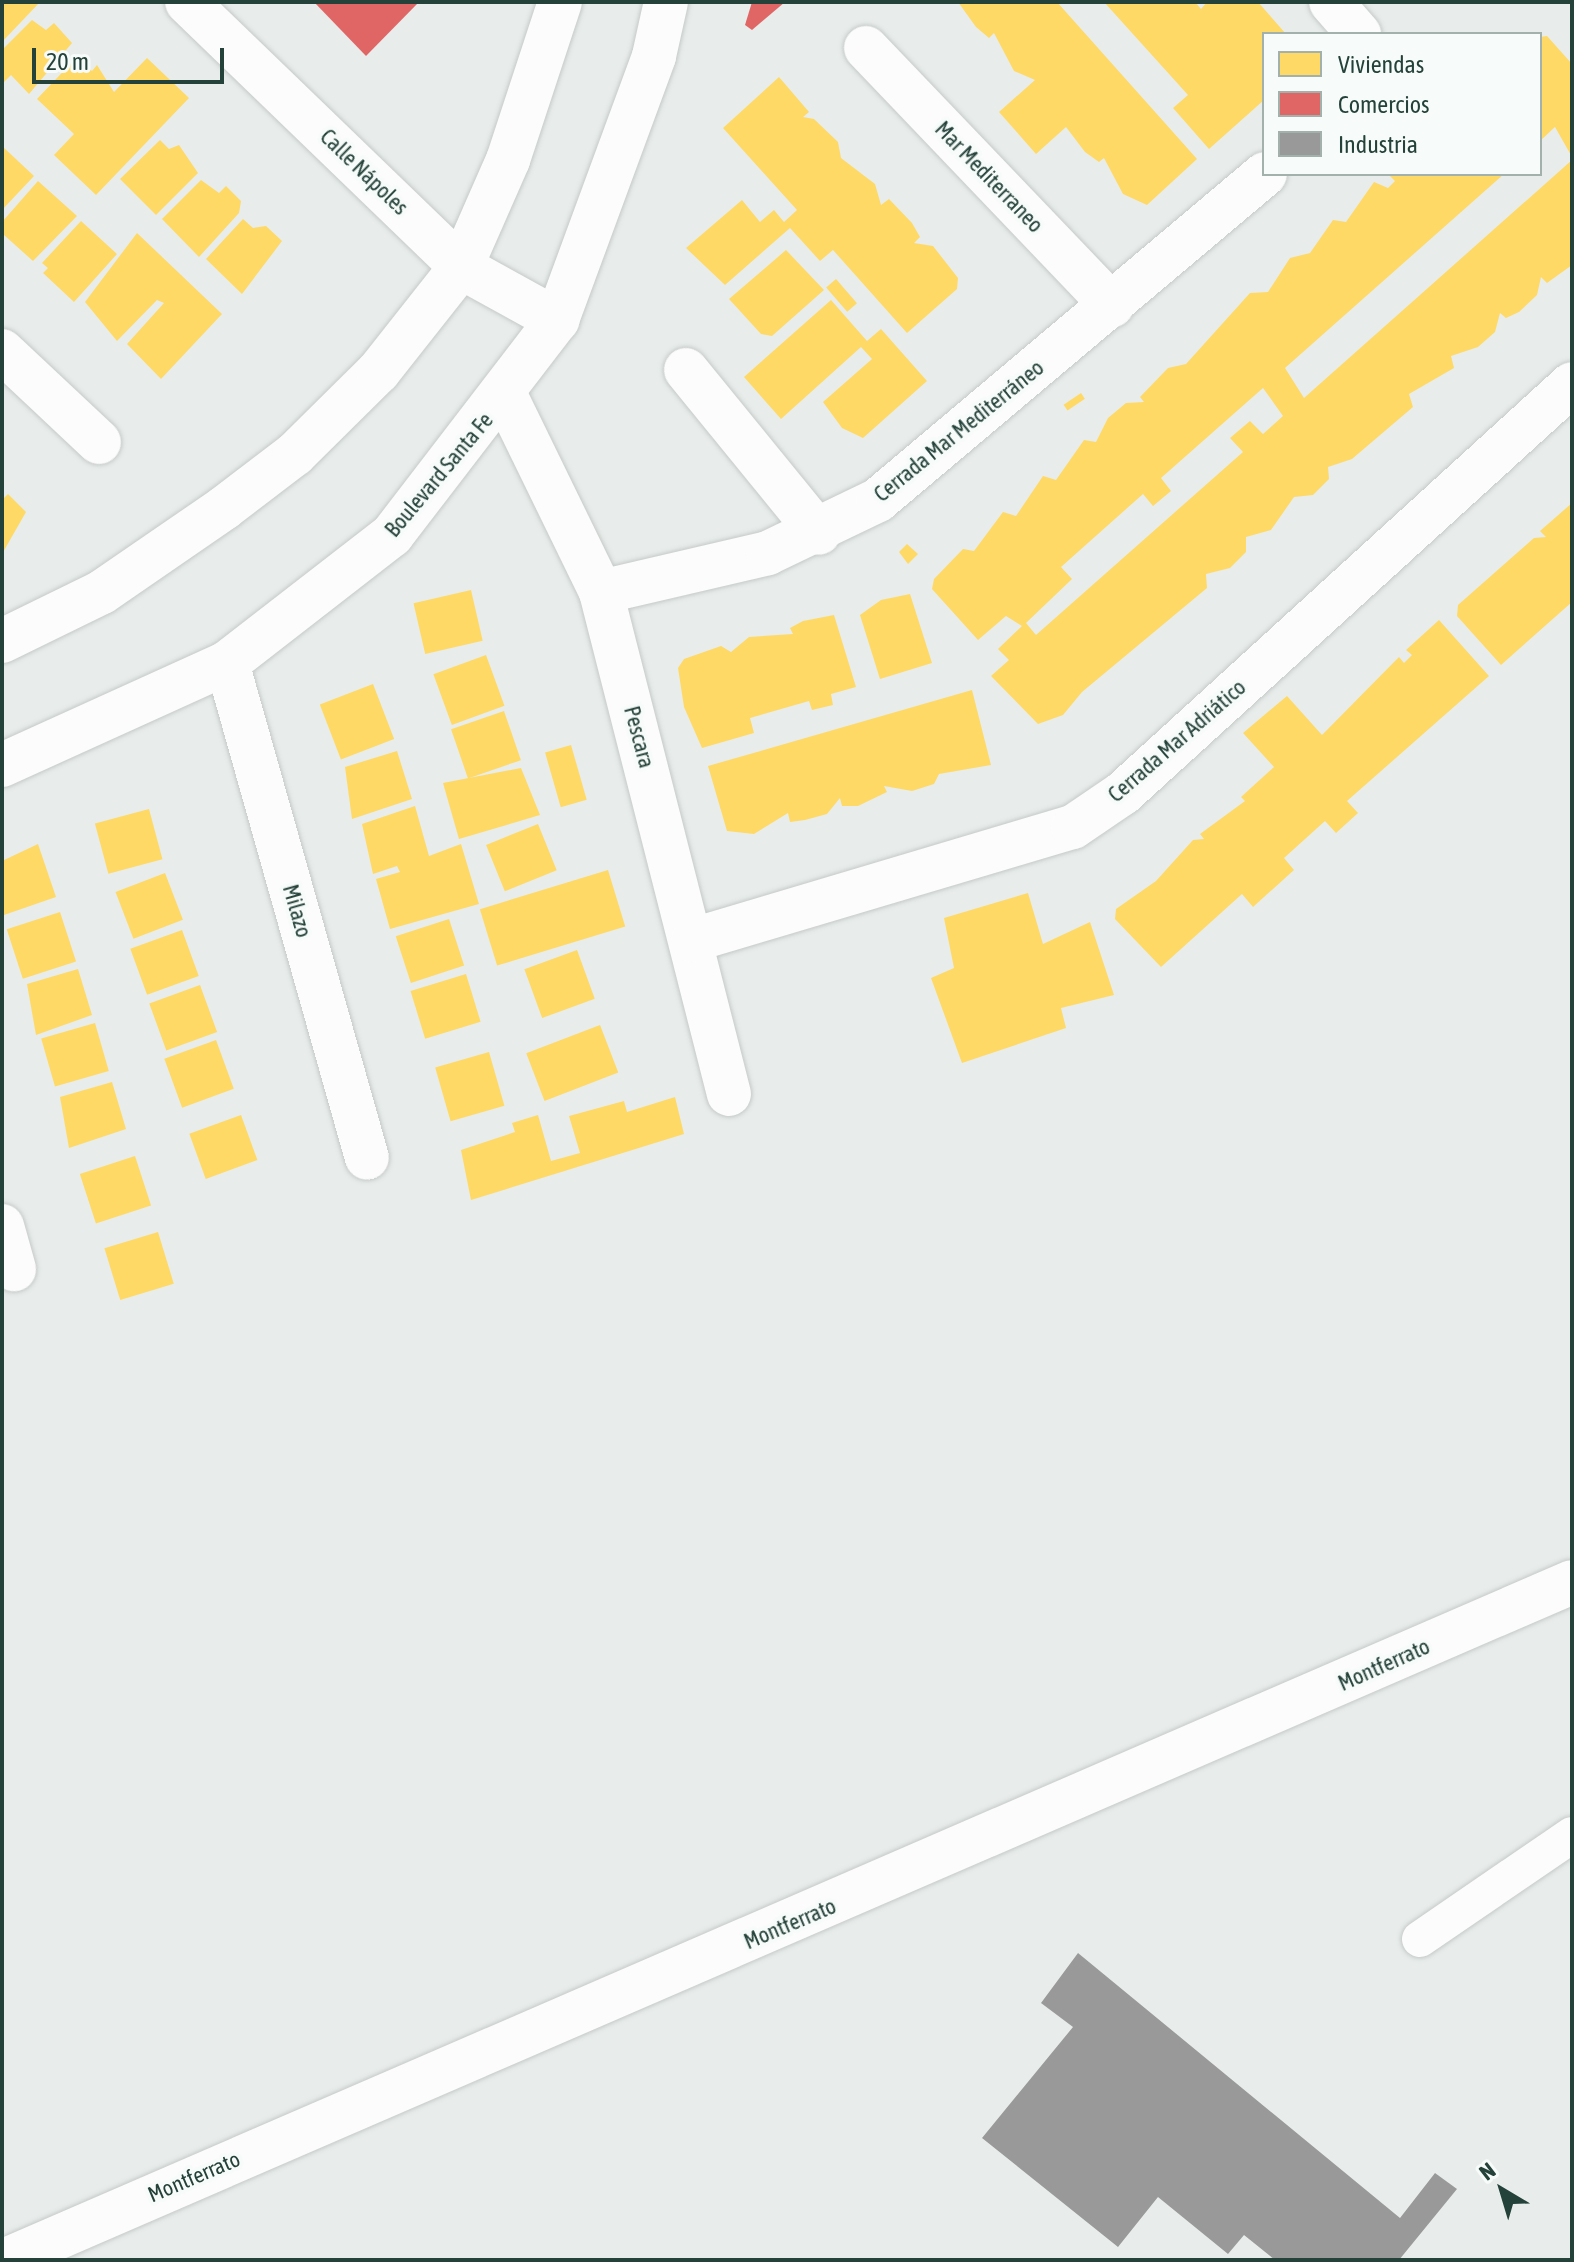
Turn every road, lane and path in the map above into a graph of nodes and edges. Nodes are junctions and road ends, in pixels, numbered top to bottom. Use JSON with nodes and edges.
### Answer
{"nodes":[{"id":1,"x":187,"y":2,"type":"edge"},
{"id":2,"x":560,"y":2,"type":"edge"},
{"id":3,"x":666,"y":2,"type":"edge"},
{"id":4,"x":1331,"y":2,"type":"edge"},
{"id":5,"x":1357,"y":32,"type":"edge"},
{"id":6,"x":866,"y":48,"type":"dead end"},
{"id":7,"x":1263,"y":176,"type":"edge"},
{"id":8,"x":461,"y":267,"type":"junction"},
{"id":9,"x":1112,"y":305,"type":"junction"},
{"id":10,"x":557,"y":320,"type":"junction"},
{"id":11,"x":2,"y":351,"type":"edge"},
{"id":12,"x":686,"y":370,"type":"dead end"},
{"id":13,"x":1572,"y":384,"type":"edge"},
{"id":14,"x":505,"y":395,"type":"junction"},
{"id":15,"x":99,"y":442,"type":"dead end"},
{"id":16,"x":819,"y":533,"type":"junction"},
{"id":17,"x":601,"y":592,"type":"junction"},
{"id":18,"x":2,"y":641,"type":"edge"},
{"id":19,"x":227,"y":663,"type":"junction"},
{"id":20,"x":2,"y":765,"type":"edge"},
{"id":21,"x":693,"y":940,"type":"junction"},
{"id":22,"x":729,"y":1094,"type":"dead end"},
{"id":23,"x":367,"y":1158,"type":"dead end"},
{"id":24,"x":2,"y":1226,"type":"edge"},
{"id":25,"x":14,"y":1269,"type":"dead end"},
{"id":26,"x":1572,"y":1582,"type":"edge"},
{"id":27,"x":1572,"y":1835,"type":"edge"},
{"id":28,"x":1420,"y":1939,"type":"dead end"},
{"id":29,"x":6,"y":2260,"type":"edge"}],
"edges":[{"from":1,"to":8,"type":"street","name":"Calle Nápoles"},
{"from":2,"to":8,"type":"street"},
{"from":3,"to":10,"type":"street","name":"Boulevard Santa Fe"},
{"from":4,"to":5,"type":"street"},
{"from":6,"to":9,"type":"street","name":"Mar Mediterraneo"},
{"from":7,"to":9,"type":"street","name":"Cerrada Mar Mediterráneo"},
{"from":8,"to":10,"type":"street","name":"Calle Nápoles"},
{"from":8,"to":18,"type":"street"},
{"from":9,"to":16,"type":"street","name":"Cerrada Mar Mediterráneo"},
{"from":10,"to":14,"type":"street","name":"Boulevard Santa Fe"},
{"from":11,"to":15,"type":"street"},
{"from":12,"to":16,"type":"street"},
{"from":13,"to":21,"type":"street","name":"Cerrada Mar Adriático"},
{"from":14,"to":17,"type":"street","name":"Pescara"},
{"from":14,"to":19,"type":"street","name":"Boulevard Santa Fe"},
{"from":16,"to":17,"type":"street","name":"Cerrada Mar Mediterráneo"},
{"from":17,"to":21,"type":"street","name":"Pescara"},
{"from":19,"to":20,"type":"street","name":"Boulevard Santa Fe"},
{"from":19,"to":23,"type":"street","name":"Milazo"},
{"from":21,"to":22,"type":"street","name":"Pescara"},
{"from":24,"to":25,"type":"street"},
{"from":26,"to":29,"type":"street","name":"Montferrato"},
{"from":27,"to":28,"type":"lane"}]}
